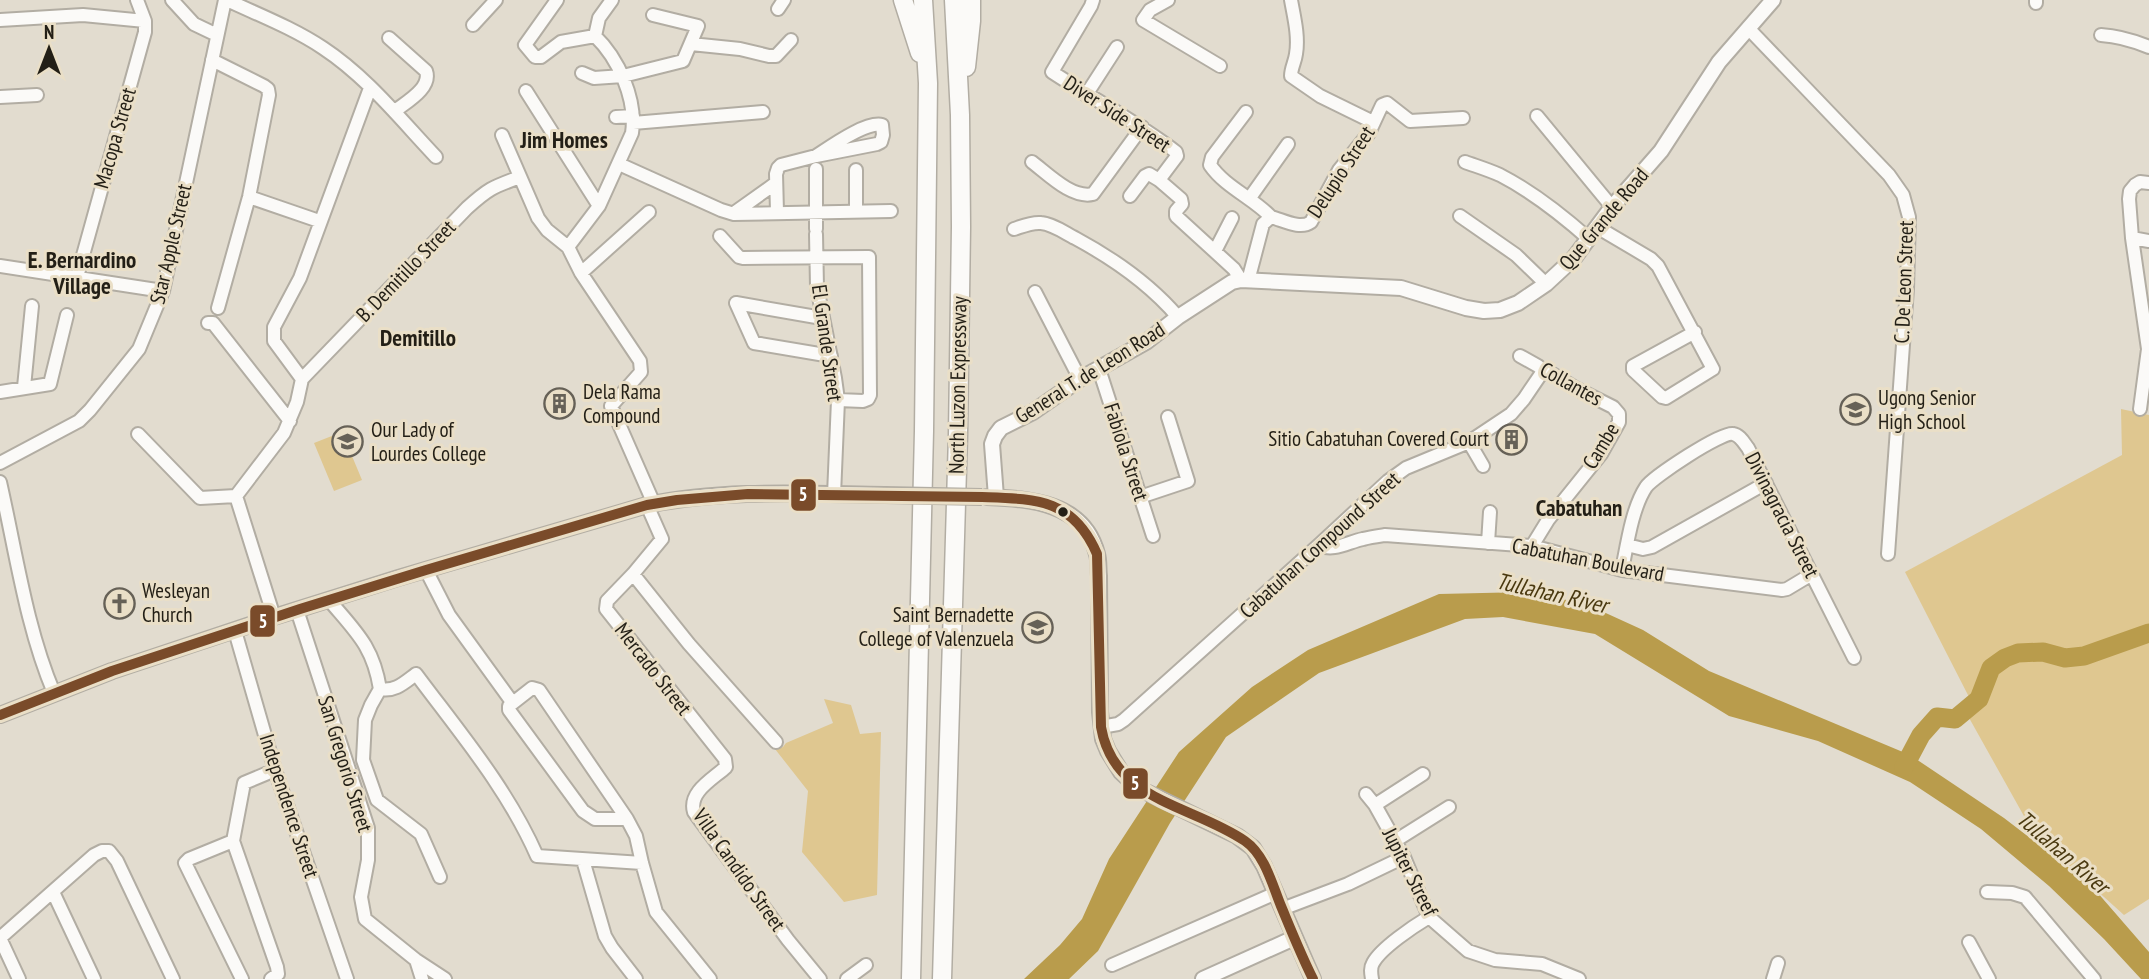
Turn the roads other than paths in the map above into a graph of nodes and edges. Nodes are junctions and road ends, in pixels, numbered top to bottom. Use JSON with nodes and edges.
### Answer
{"nodes":[{"id":1,"x":137,"y":0,"type":"edge"},
{"id":2,"x":172,"y":0,"type":"edge"},
{"id":3,"x":226,"y":0,"type":"edge"},
{"id":4,"x":475,"y":0,"type":"edge"},
{"id":5,"x":557,"y":0,"type":"edge"},
{"id":6,"x":612,"y":0,"type":"edge"},
{"id":7,"x":903,"y":0,"type":"edge"},
{"id":8,"x":923,"y":0,"type":"edge"},
{"id":9,"x":954,"y":0,"type":"edge"},
{"id":10,"x":971,"y":0,"type":"edge"},
{"id":11,"x":1093,"y":0,"type":"edge"},
{"id":12,"x":1168,"y":0,"type":"edge"},
{"id":13,"x":1291,"y":0,"type":"edge"},
{"id":14,"x":1773,"y":0,"type":"edge"},
{"id":15,"x":491,"y":5,"type":"edge"},
{"id":16,"x":653,"y":15,"type":"dead end"},
{"id":17,"x":0,"y":20,"type":"edge"},
{"id":18,"x":145,"y":21,"type":"junction"},
{"id":19,"x":473,"y":25,"type":"dead end"},
{"id":20,"x":1748,"y":28,"type":"junction"},
{"id":21,"x":216,"y":35,"type":"junction"},
{"id":22,"x":2101,"y":35,"type":"dead end"},
{"id":23,"x":594,"y":36,"type":"junction"},
{"id":24,"x":389,"y":38,"type":"dead end"},
{"id":25,"x":791,"y":40,"type":"dead end"},
{"id":26,"x":691,"y":44,"type":"junction"},
{"id":27,"x":1117,"y":47,"type":"dead end"},
{"id":28,"x":2149,"y":47,"type":"edge"},
{"id":29,"x":212,"y":60,"type":"junction"},
{"id":30,"x":1220,"y":66,"type":"dead end"},
{"id":31,"x":582,"y":74,"type":"dead end"},
{"id":32,"x":623,"y":76,"type":"junction"},
{"id":33,"x":928,"y":83,"type":"junction"},
{"id":34,"x":370,"y":88,"type":"junction"},
{"id":35,"x":526,"y":91,"type":"dead end"},
{"id":36,"x":1086,"y":94,"type":"junction"},
{"id":37,"x":37,"y":95,"type":"dead end"},
{"id":38,"x":0,"y":97,"type":"edge"},
{"id":39,"x":395,"y":111,"type":"junction"},
{"id":40,"x":763,"y":112,"type":"dead end"},
{"id":41,"x":1245,"y":112,"type":"dead end"},
{"id":42,"x":960,"y":115,"type":"junction"},
{"id":43,"x":1537,"y":116,"type":"dead end"},
{"id":44,"x":617,"y":117,"type":"dead end"},
{"id":45,"x":1464,"y":118,"type":"dead end"},
{"id":46,"x":633,"y":120,"type":"junction"},
{"id":47,"x":1373,"y":122,"type":"junction"},
{"id":48,"x":1142,"y":127,"type":"junction"},
{"id":49,"x":502,"y":135,"type":"dead end"},
{"id":50,"x":1288,"y":144,"type":"dead end"},
{"id":51,"x":436,"y":157,"type":"dead end"},
{"id":52,"x":816,"y":162,"type":"junction"},
{"id":53,"x":1032,"y":162,"type":"dead end"},
{"id":54,"x":1465,"y":162,"type":"dead end"},
{"id":55,"x":619,"y":164,"type":"junction"},
{"id":56,"x":856,"y":170,"type":"dead end"},
{"id":57,"x":520,"y":177,"type":"junction"},
{"id":58,"x":1159,"y":180,"type":"junction"},
{"id":59,"x":776,"y":183,"type":"junction"},
{"id":60,"x":2149,"y":183,"type":"edge"},
{"id":61,"x":1130,"y":196,"type":"dead end"},
{"id":62,"x":250,"y":197,"type":"junction"},
{"id":63,"x":1249,"y":199,"type":"junction"},
{"id":64,"x":599,"y":206,"type":"junction"},
{"id":65,"x":1612,"y":207,"type":"junction"},
{"id":66,"x":856,"y":211,"type":"junction"},
{"id":67,"x":891,"y":211,"type":"dead end"},
{"id":68,"x":649,"y":212,"type":"dead end"},
{"id":69,"x":727,"y":212,"type":"junction"},
{"id":70,"x":777,"y":212,"type":"junction"},
{"id":71,"x":816,"y":212,"type":"junction"},
{"id":72,"x":1460,"y":216,"type":"dead end"},
{"id":73,"x":1271,"y":217,"type":"junction"},
{"id":74,"x":1232,"y":218,"type":"dead end"},
{"id":75,"x":319,"y":221,"type":"junction"},
{"id":76,"x":1014,"y":229,"type":"dead end"},
{"id":77,"x":1593,"y":233,"type":"junction"},
{"id":78,"x":2132,"y":238,"type":"junction"},
{"id":79,"x":2149,"y":241,"type":"edge"},
{"id":80,"x":568,"y":247,"type":"junction"},
{"id":81,"x":1215,"y":251,"type":"junction"},
{"id":82,"x":816,"y":257,"type":"junction"},
{"id":83,"x":0,"y":266,"type":"edge"},
{"id":84,"x":581,"y":273,"type":"junction"},
{"id":85,"x":77,"y":277,"type":"junction"},
{"id":86,"x":1244,"y":280,"type":"junction"},
{"id":87,"x":1546,"y":284,"type":"junction"},
{"id":88,"x":163,"y":291,"type":"junction"},
{"id":89,"x":1035,"y":292,"type":"dead end"},
{"id":90,"x":2146,"y":300,"type":"edge"},
{"id":91,"x":32,"y":306,"type":"dead end"},
{"id":92,"x":218,"y":308,"type":"dead end"},
{"id":93,"x":67,"y":315,"type":"dead end"},
{"id":94,"x":1178,"y":317,"type":"junction"},
{"id":95,"x":822,"y":318,"type":"junction"},
{"id":96,"x":208,"y":323,"type":"dead end"},
{"id":97,"x":1695,"y":332,"type":"junction"},
{"id":98,"x":2149,"y":349,"type":"edge"},
{"id":99,"x":831,"y":356,"type":"junction"},
{"id":100,"x":1520,"y":356,"type":"dead end"},
{"id":101,"x":1099,"y":369,"type":"junction"},
{"id":102,"x":1543,"y":372,"type":"junction"},
{"id":103,"x":1080,"y":379,"type":"junction"},
{"id":104,"x":302,"y":380,"type":"junction"},
{"id":105,"x":24,"y":387,"type":"junction"},
{"id":106,"x":0,"y":392,"type":"edge"},
{"id":107,"x":2146,"y":395,"type":"edge"},
{"id":108,"x":838,"y":400,"type":"junction"},
{"id":109,"x":2140,"y":409,"type":"dead end"},
{"id":110,"x":1619,"y":414,"type":"joint"},
{"id":111,"x":1168,"y":417,"type":"dead end"},
{"id":112,"x":290,"y":421,"type":"junction"},
{"id":113,"x":138,"y":434,"type":"dead end"},
{"id":114,"x":1469,"y":442,"type":"junction"},
{"id":115,"x":0,"y":463,"type":"edge"},
{"id":116,"x":1483,"y":466,"type":"dead end"},
{"id":117,"x":0,"y":482,"type":"edge"},
{"id":118,"x":1766,"y":483,"type":"junction"},
{"id":119,"x":834,"y":495,"type":"junction"},
{"id":120,"x":236,"y":496,"type":"junction"},
{"id":121,"x":989,"y":497,"type":"junction"},
{"id":122,"x":1140,"y":497,"type":"junction"},
{"id":123,"x":650,"y":505,"type":"junction"},
{"id":124,"x":1490,"y":512,"type":"dead end"},
{"id":125,"x":1153,"y":536,"type":"dead end"},
{"id":126,"x":1488,"y":543,"type":"junction"},
{"id":127,"x":1319,"y":545,"type":"junction"},
{"id":128,"x":1627,"y":545,"type":"junction"},
{"id":129,"x":1532,"y":546,"type":"junction"},
{"id":130,"x":1888,"y":554,"type":"dead end"},
{"id":131,"x":426,"y":570,"type":"junction"},
{"id":132,"x":1622,"y":570,"type":"junction"},
{"id":133,"x":633,"y":575,"type":"junction"},
{"id":134,"x":1812,"y":575,"type":"junction"},
{"id":135,"x":329,"y":600,"type":"junction"},
{"id":136,"x":297,"y":610,"type":"junction"},
{"id":137,"x":274,"y":617,"type":"junction"},
{"id":138,"x":235,"y":631,"type":"junction"},
{"id":139,"x":1854,"y":658,"type":"dead end"},
{"id":140,"x":380,"y":689,"type":"junction"},
{"id":141,"x":54,"y":693,"type":"junction"},
{"id":142,"x":512,"y":702,"type":"junction"},
{"id":143,"x":0,"y":715,"type":"edge"},
{"id":144,"x":1101,"y":727,"type":"junction"},
{"id":145,"x":776,"y":742,"type":"dead end"},
{"id":146,"x":727,"y":764,"type":"joint"},
{"id":147,"x":275,"y":770,"type":"junction"},
{"id":148,"x":1423,"y":774,"type":"dead end"},
{"id":149,"x":1366,"y":794,"type":"dead end"},
{"id":150,"x":1375,"y":805,"type":"junction"},
{"id":151,"x":1449,"y":807,"type":"dead end"},
{"id":152,"x":627,"y":819,"type":"junction"},
{"id":153,"x":233,"y":841,"type":"junction"},
{"id":154,"x":1395,"y":841,"type":"junction"},
{"id":155,"x":1404,"y":857,"type":"junction"},
{"id":156,"x":583,"y":860,"type":"junction"},
{"id":157,"x":642,"y":863,"type":"junction"},
{"id":158,"x":440,"y":877,"type":"dead end"},
{"id":159,"x":53,"y":892,"type":"junction"},
{"id":160,"x":1987,"y":892,"type":"dead end"},
{"id":161,"x":1276,"y":894,"type":"junction"},
{"id":162,"x":1282,"y":909,"type":"junction"},
{"id":163,"x":1429,"y":917,"type":"junction"},
{"id":164,"x":0,"y":938,"type":"edge"},
{"id":165,"x":1294,"y":938,"type":"junction"},
{"id":166,"x":1969,"y":942,"type":"dead end"},
{"id":167,"x":416,"y":960,"type":"junction"},
{"id":168,"x":1778,"y":963,"type":"dead end"},
{"id":169,"x":866,"y":965,"type":"dead end"},
{"id":170,"x":1112,"y":965,"type":"dead end"},
{"id":171,"x":1232,"y":973,"type":"edge"},
{"id":172,"x":19,"y":979,"type":"edge"},
{"id":173,"x":94,"y":979,"type":"edge"},
{"id":174,"x":173,"y":979,"type":"edge"},
{"id":175,"x":242,"y":979,"type":"edge"},
{"id":176,"x":271,"y":979,"type":"edge"},
{"id":177,"x":347,"y":979,"type":"edge"},
{"id":178,"x":422,"y":979,"type":"edge"},
{"id":179,"x":445,"y":979,"type":"edge"},
{"id":180,"x":636,"y":979,"type":"edge"},
{"id":181,"x":710,"y":979,"type":"edge"},
{"id":182,"x":820,"y":979,"type":"edge"},
{"id":183,"x":848,"y":979,"type":"edge"},
{"id":184,"x":911,"y":979,"type":"edge"},
{"id":185,"x":942,"y":979,"type":"edge"},
{"id":186,"x":1203,"y":979,"type":"edge"},
{"id":187,"x":1313,"y":979,"type":"edge"},
{"id":188,"x":1372,"y":979,"type":"edge"},
{"id":189,"x":1579,"y":979,"type":"edge"},
{"id":190,"x":1773,"y":979,"type":"edge"},
{"id":191,"x":1989,"y":979,"type":"edge"},
{"id":192,"x":2094,"y":979,"type":"edge"}],
"edges":[{"from":1,"to":18,"type":"street"},
{"from":2,"to":21,"type":"street"},
{"from":3,"to":21,"type":"street","name":"Star Apple Street"},
{"from":3,"to":34,"type":"street"},
{"from":4,"to":15,"type":"street"},
{"from":5,"to":23,"type":"street"},
{"from":6,"to":23,"type":"street"},
{"from":7,"to":33,"type":"highway"},
{"from":8,"to":33,"type":"highway","name":"North Luzon Expressway"},
{"from":9,"to":42,"type":"highway","name":"North Luzon Expressway"},
{"from":10,"to":42,"type":"highway"},
{"from":11,"to":36,"type":"street","name":"Diver Side Street"},
{"from":12,"to":30,"type":"street"},
{"from":13,"to":47,"type":"street"},
{"from":14,"to":20,"type":"main road","name":"Que Grande Road"},
{"from":15,"to":19,"type":"street"},
{"from":16,"to":26,"type":"street"},
{"from":17,"to":18,"type":"street"},
{"from":18,"to":85,"type":"street","name":"Macopa Street"},
{"from":20,"to":65,"type":"main road","name":"Que Grande Road"},
{"from":20,"to":130,"type":"street","name":"C. De Leon Street"},
{"from":21,"to":29,"type":"street","name":"Star Apple Street"},
{"from":22,"to":28,"type":"street"},
{"from":23,"to":32,"type":"street"},
{"from":24,"to":39,"type":"street"},
{"from":25,"to":26,"type":"street"},
{"from":26,"to":32,"type":"street"},
{"from":27,"to":36,"type":"street"},
{"from":29,"to":62,"type":"street"},
{"from":29,"to":88,"type":"street","name":"Star Apple Street"},
{"from":31,"to":32,"type":"street"},
{"from":32,"to":46,"type":"street"},
{"from":33,"to":184,"type":"highway","name":"North Luzon Expressway"},
{"from":34,"to":39,"type":"street"},
{"from":34,"to":75,"type":"street"},
{"from":35,"to":64,"type":"street"},
{"from":36,"to":48,"type":"street","name":"Diver Side Street"},
{"from":37,"to":38,"type":"street"},
{"from":39,"to":51,"type":"street"},
{"from":40,"to":46,"type":"street"},
{"from":41,"to":63,"type":"street"},
{"from":42,"to":185,"type":"highway","name":"North Luzon Expressway"},
{"from":43,"to":65,"type":"street"},
{"from":44,"to":46,"type":"street"},
{"from":45,"to":47,"type":"street","name":"Delupio Street"},
{"from":46,"to":55,"type":"street"},
{"from":47,"to":73,"type":"street","name":"Delupio Street"},
{"from":48,"to":53,"type":"street"},
{"from":48,"to":58,"type":"street","name":"Diver Side Street"},
{"from":49,"to":57,"type":"street"},
{"from":50,"to":63,"type":"street"},
{"from":52,"to":52,"type":"street"},
{"from":52,"to":59,"type":"street"},
{"from":52,"to":71,"type":"street","name":"El Grande Street"},
{"from":54,"to":77,"type":"street"},
{"from":55,"to":64,"type":"street"},
{"from":55,"to":69,"type":"street"},
{"from":56,"to":66,"type":"street"},
{"from":57,"to":80,"type":"street"},
{"from":57,"to":104,"type":"street","name":"B. Demitillo Street"},
{"from":58,"to":61,"type":"street"},
{"from":58,"to":81,"type":"street","name":"Diver Side Street"},
{"from":59,"to":69,"type":"street"},
{"from":59,"to":70,"type":"street"},
{"from":60,"to":78,"type":"street"},
{"from":62,"to":75,"type":"street"},
{"from":62,"to":92,"type":"street"},
{"from":63,"to":73,"type":"street"},
{"from":64,"to":80,"type":"street"},
{"from":65,"to":77,"type":"main road","name":"Que Grande Road"},
{"from":66,"to":67,"type":"street"},
{"from":66,"to":71,"type":"street"},
{"from":68,"to":84,"type":"street"},
{"from":69,"to":70,"type":"street"},
{"from":69,"to":82,"type":"street"},
{"from":70,"to":71,"type":"street"},
{"from":71,"to":82,"type":"street","name":"El Grande Street"},
{"from":72,"to":87,"type":"street"},
{"from":73,"to":86,"type":"street"},
{"from":74,"to":81,"type":"street"},
{"from":75,"to":104,"type":"street"},
{"from":76,"to":94,"type":"street"},
{"from":77,"to":87,"type":"main road","name":"Que Grande Road"},
{"from":77,"to":97,"type":"street"},
{"from":78,"to":79,"type":"street"},
{"from":78,"to":90,"type":"street"},
{"from":80,"to":84,"type":"street"},
{"from":81,"to":86,"type":"street","name":"Diver Side Street"},
{"from":82,"to":95,"type":"street","name":"El Grande Street"},
{"from":82,"to":108,"type":"street"},
{"from":83,"to":85,"type":"street"},
{"from":84,"to":123,"type":"street"},
{"from":85,"to":88,"type":"street"},
{"from":86,"to":87,"type":"main road","name":"Que Grande Road"},
{"from":86,"to":94,"type":"main road","name":"General T. de Leon Road"},
{"from":88,"to":115,"type":"street","name":"Star Apple Street"},
{"from":89,"to":103,"type":"street"},
{"from":90,"to":98,"type":"street"},
{"from":91,"to":105,"type":"street"},
{"from":93,"to":105,"type":"street"},
{"from":94,"to":101,"type":"main road","name":"General T. de Leon Road"},
{"from":95,"to":99,"type":"street","name":"El Grande Street"},
{"from":95,"to":99,"type":"street"},
{"from":96,"to":112,"type":"street"},
{"from":97,"to":97,"type":"street"},
{"from":98,"to":107,"type":"street"},
{"from":99,"to":108,"type":"street","name":"El Grande Street"},
{"from":100,"to":102,"type":"street","name":"Collantes"},
{"from":101,"to":103,"type":"main road","name":"General T. de Leon Road"},
{"from":101,"to":122,"type":"street","name":"Fabiola Street"},
{"from":102,"to":110,"type":"street","name":"Collantes"},
{"from":102,"to":114,"type":"street","name":"Cabatuhan Compound Street"},
{"from":103,"to":121,"type":"main road","name":"General T. de Leon Road"},
{"from":104,"to":112,"type":"street"},
{"from":105,"to":106,"type":"street"},
{"from":107,"to":109,"type":"street"},
{"from":108,"to":119,"type":"street","name":"El Grande Street"},
{"from":110,"to":129,"type":"street","name":"Cambe"},
{"from":111,"to":122,"type":"street"},
{"from":112,"to":120,"type":"street"},
{"from":113,"to":120,"type":"street"},
{"from":114,"to":116,"type":"street"},
{"from":114,"to":127,"type":"street","name":"Cabatuhan Compound Street"},
{"from":117,"to":141,"type":"street"},
{"from":118,"to":128,"type":"street"},
{"from":118,"to":128,"type":"street","name":"Divinagracia Street"},
{"from":118,"to":134,"type":"street","name":"Divinagracia Street"},
{"from":119,"to":121,"type":"main road","bridge":true},
{"from":119,"to":123,"type":"main road"},
{"from":120,"to":137,"type":"street"},
{"from":121,"to":144,"type":"main road"},
{"from":122,"to":125,"type":"street","name":"Fabiola Street"},
{"from":123,"to":131,"type":"main road"},
{"from":123,"to":133,"type":"street","name":"Mercado Street"},
{"from":124,"to":126,"type":"street"},
{"from":126,"to":127,"type":"street","name":"Cabatuhan Boulevard"},
{"from":126,"to":129,"type":"street","name":"Cabatuhan Boulevard"},
{"from":127,"to":144,"type":"street","name":"Cabatuhan Compound Street"},
{"from":128,"to":132,"type":"street","name":"Divinagracia Street"},
{"from":129,"to":132,"type":"street","name":"Cabatuhan Boulevard"},
{"from":131,"to":135,"type":"main road"},
{"from":131,"to":142,"type":"street"},
{"from":132,"to":134,"type":"street","name":"Cabatuhan Boulevard"},
{"from":133,"to":145,"type":"street"},
{"from":133,"to":146,"type":"street","name":"Mercado Street"},
{"from":134,"to":139,"type":"street","name":"Divinagracia Street"},
{"from":135,"to":136,"type":"main road"},
{"from":135,"to":140,"type":"street"},
{"from":136,"to":137,"type":"main road"},
{"from":136,"to":167,"type":"street","name":"San Gregorio Street"},
{"from":137,"to":138,"type":"main road"},
{"from":138,"to":141,"type":"main road"},
{"from":138,"to":147,"type":"street","name":"Independence Street"},
{"from":140,"to":156,"type":"street"},
{"from":140,"to":158,"type":"street"},
{"from":141,"to":143,"type":"main road"},
{"from":142,"to":152,"type":"street"},
{"from":142,"to":152,"type":"street"},
{"from":144,"to":161,"type":"main road"},
{"from":146,"to":182,"type":"street","name":"Villa Candido Street"},
{"from":147,"to":153,"type":"street"},
{"from":147,"to":177,"type":"street","name":"Independence Street"},
{"from":148,"to":150,"type":"street"},
{"from":149,"to":150,"type":"street","name":"Jupiter Streef"},
{"from":150,"to":154,"type":"street","name":"Jupiter Streef"},
{"from":151,"to":154,"type":"street"},
{"from":152,"to":157,"type":"street"},
{"from":153,"to":175,"type":"street"},
{"from":153,"to":176,"type":"street"},
{"from":154,"to":155,"type":"street","name":"Jupiter Streef"},
{"from":155,"to":162,"type":"street"},
{"from":155,"to":163,"type":"street","name":"Jupiter Streef"},
{"from":156,"to":157,"type":"street"},
{"from":156,"to":180,"type":"street"},
{"from":157,"to":181,"type":"street"},
{"from":159,"to":164,"type":"street"},
{"from":159,"to":173,"type":"street"},
{"from":159,"to":174,"type":"street"},
{"from":160,"to":192,"type":"street"},
{"from":161,"to":162,"type":"main road"},
{"from":161,"to":170,"type":"street"},
{"from":162,"to":165,"type":"main road"},
{"from":163,"to":188,"type":"street"},
{"from":163,"to":189,"type":"street","name":"Jupiter Streef"},
{"from":164,"to":172,"type":"street"},
{"from":165,"to":171,"type":"main road"},
{"from":165,"to":187,"type":"main road"},
{"from":166,"to":191,"type":"street"},
{"from":167,"to":178,"type":"street"},
{"from":167,"to":179,"type":"street"},
{"from":168,"to":190,"type":"street"},
{"from":169,"to":183,"type":"street"},
{"from":171,"to":186,"type":"main road"}]}
